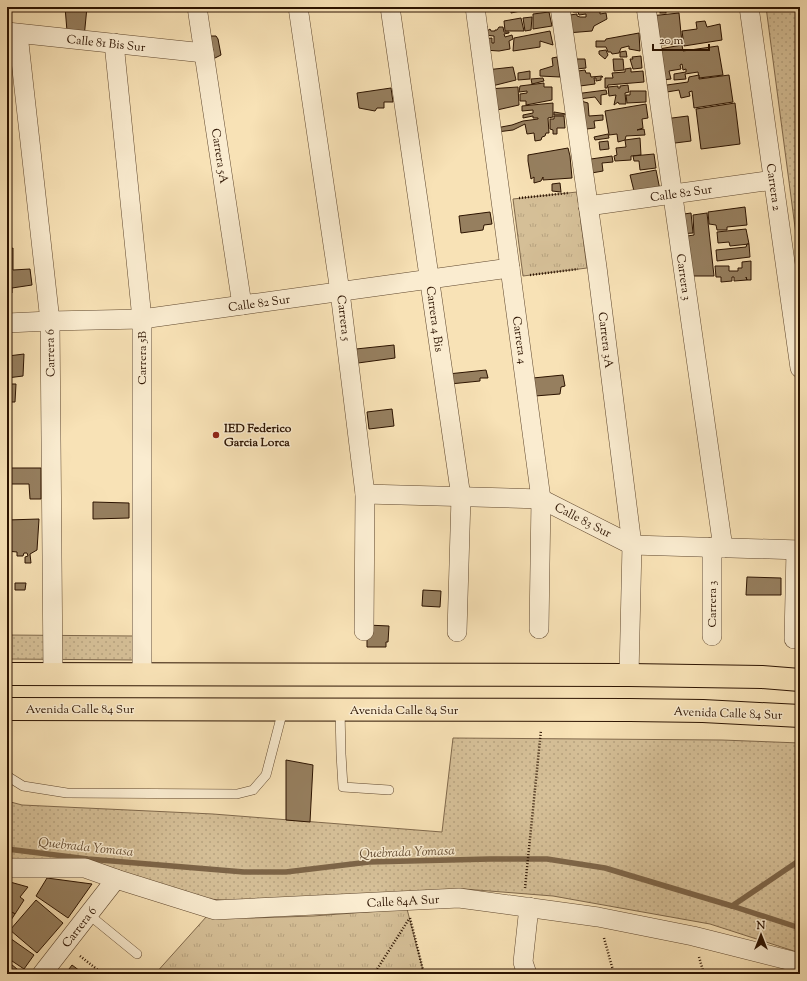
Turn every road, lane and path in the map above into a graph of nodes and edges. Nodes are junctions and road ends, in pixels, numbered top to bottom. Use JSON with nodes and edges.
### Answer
{"nodes":[{"id":1,"x":197,"y":7,"type":"edge"},
{"id":2,"x":298,"y":7,"type":"edge"},
{"id":3,"x":390,"y":7,"type":"edge"},
{"id":4,"x":475,"y":7,"type":"edge"},
{"id":5,"x":560,"y":7,"type":"edge"},
{"id":6,"x":646,"y":7,"type":"edge"},
{"id":7,"x":749,"y":7,"type":"edge"},
{"id":8,"x":13,"y":33,"type":"edge"},
{"id":9,"x":114,"y":43,"type":"junction"},
{"id":10,"x":204,"y":53,"type":"junction"},
{"id":11,"x":773,"y":180,"type":"junction"},
{"id":12,"x":672,"y":195,"type":"junction"},
{"id":13,"x":587,"y":199,"type":"junction"},
{"id":14,"x":501,"y":200,"type":"junction"},
{"id":15,"x":597,"y":267,"type":"junction"},
{"id":16,"x":511,"y":273,"type":"junction"},
{"id":17,"x":429,"y":280,"type":"junction"},
{"id":18,"x":340,"y":292,"type":"junction"},
{"id":19,"x":242,"y":305,"type":"junction"},
{"id":20,"x":142,"y":319,"type":"junction"},
{"id":21,"x":50,"y":321,"type":"junction"},
{"id":22,"x":7,"y":323,"type":"edge"},
{"id":23,"x":800,"y":368,"type":"edge"},
{"id":24,"x":365,"y":494,"type":"junction"},
{"id":25,"x":461,"y":497,"type":"junction"},
{"id":26,"x":541,"y":499,"type":"junction"},
{"id":27,"x":632,"y":545,"type":"junction"},
{"id":28,"x":717,"y":548,"type":"junction"},
{"id":29,"x":798,"y":550,"type":"edge"},
{"id":30,"x":539,"y":629,"type":"dead end"},
{"id":31,"x":364,"y":631,"type":"dead end"},
{"id":32,"x":457,"y":632,"type":"dead end"},
{"id":33,"x":712,"y":636,"type":"dead end"},
{"id":34,"x":794,"y":639,"type":"dead end"},
{"id":35,"x":7,"y":674,"type":"edge"},
{"id":36,"x":53,"y":674,"type":"junction"},
{"id":37,"x":142,"y":674,"type":"junction"},
{"id":38,"x":629,"y":675,"type":"junction"},
{"id":39,"x":800,"y":680,"type":"edge"},
{"id":40,"x":7,"y":709,"type":"edge"},
{"id":41,"x":283,"y":710,"type":"junction"},
{"id":42,"x":340,"y":710,"type":"junction"},
{"id":43,"x":543,"y":710,"type":"junction"},
{"id":44,"x":800,"y":716,"type":"edge"},
{"id":45,"x":7,"y":776,"type":"edge"},
{"id":46,"x":389,"y":790,"type":"dead end"},
{"id":47,"x":7,"y":868,"type":"edge"},
{"id":48,"x":526,"y":872,"type":"dead end"},
{"id":49,"x":116,"y":879,"type":"junction"},
{"id":50,"x":529,"y":907,"type":"junction"},
{"id":51,"x":407,"y":910,"type":"junction"},
{"id":52,"x":88,"y":914,"type":"junction"},
{"id":53,"x":598,"y":917,"type":"junction"},
{"id":54,"x":65,"y":944,"type":"junction"},
{"id":55,"x":137,"y":954,"type":"dead end"},
{"id":56,"x":800,"y":963,"type":"edge"},
{"id":57,"x":42,"y":974,"type":"edge"},
{"id":58,"x":103,"y":974,"type":"edge"},
{"id":59,"x":374,"y":974,"type":"edge"},
{"id":60,"x":424,"y":974,"type":"edge"},
{"id":61,"x":527,"y":974,"type":"edge"},
{"id":62,"x":614,"y":974,"type":"edge"}],
"edges":[{"from":1,"to":10,"type":"street","name":"Carrera 5A"},
{"from":2,"to":18,"type":"street","name":"Carrera 5"},
{"from":3,"to":17,"type":"street","name":"Carrera 4 Bis"},
{"from":4,"to":14,"type":"street","name":"Carrera 4"},
{"from":5,"to":13,"type":"street","name":"Carrera 3A"},
{"from":6,"to":12,"type":"street","name":"Carrera 3"},
{"from":7,"to":11,"type":"street","name":"Carrera 2"},
{"from":8,"to":9,"type":"street","name":"Calle 81 Bis Sur"},
{"from":8,"to":21,"type":"street","name":"Carrera 6"},
{"from":9,"to":10,"type":"street","name":"Calle 81 Bis Sur"},
{"from":9,"to":20,"type":"street","name":"Carrera 5B"},
{"from":10,"to":19,"type":"street","name":"Carrera 5A"},
{"from":11,"to":12,"type":"street","name":"Calle 82 Sur"},
{"from":11,"to":23,"type":"street","name":"Carrera 2"},
{"from":12,"to":13,"type":"street","name":"Calle 82 Sur"},
{"from":12,"to":28,"type":"street","name":"Carrera 3"},
{"from":13,"to":14,"type":"path"},
{"from":13,"to":15,"type":"street","name":"Carrera 3A"},
{"from":14,"to":16,"type":"street","name":"Carrera 4"},
{"from":15,"to":16,"type":"path"},
{"from":15,"to":27,"type":"street","name":"Carrera 3A"},
{"from":16,"to":17,"type":"street","name":"Calle 82 Sur"},
{"from":16,"to":26,"type":"street","name":"Carrera 4"},
{"from":17,"to":18,"type":"street","name":"Calle 82 Sur"},
{"from":17,"to":25,"type":"street","name":"Carrera 4 Bis"},
{"from":18,"to":19,"type":"street","name":"Calle 82 Sur"},
{"from":18,"to":24,"type":"street","name":"Carrera 5"},
{"from":19,"to":20,"type":"street","name":"Calle 82 Sur"},
{"from":20,"to":21,"type":"street","name":"Calle 82 Sur"},
{"from":20,"to":37,"type":"street","name":"Carrera 5B"},
{"from":21,"to":22,"type":"street","name":"Calle 82 Sur"},
{"from":21,"to":36,"type":"street","name":"Carrera 6"},
{"from":24,"to":25,"type":"street","name":"Calle 83 Sur"},
{"from":24,"to":31,"type":"street","name":"Carrera 5"},
{"from":25,"to":26,"type":"street","name":"Calle 83 Sur"},
{"from":25,"to":32,"type":"street","name":"Carrera 4 Bis"},
{"from":26,"to":27,"type":"street","name":"Calle 83 Sur"},
{"from":26,"to":30,"type":"street","name":"Carrera 4"},
{"from":27,"to":28,"type":"street","name":"Calle 83 Sur"},
{"from":27,"to":38,"type":"street","name":"Carrera 3A"},
{"from":28,"to":29,"type":"street","name":"Calle 83 Sur"},
{"from":28,"to":33,"type":"street","name":"Carrera 3"},
{"from":29,"to":34,"type":"street"},
{"from":35,"to":36,"type":"highway"},
{"from":36,"to":37,"type":"highway"},
{"from":37,"to":38,"type":"highway"},
{"from":38,"to":39,"type":"highway"},
{"from":40,"to":41,"type":"highway","name":"Avenida Calle 84 Sur"},
{"from":41,"to":42,"type":"highway","name":"Avenida Calle 84 Sur"},
{"from":41,"to":45,"type":"lane"},
{"from":42,"to":43,"type":"highway","name":"Avenida Calle 84 Sur"},
{"from":42,"to":46,"type":"lane"},
{"from":43,"to":44,"type":"highway","name":"Avenida Calle 84 Sur"},
{"from":43,"to":48,"type":"path"},
{"from":47,"to":49,"type":"street","name":"Calle 84A Sur"},
{"from":49,"to":51,"type":"street","name":"Calle 84A Sur"},
{"from":49,"to":52,"type":"street","name":"Carrera 6"},
{"from":50,"to":51,"type":"street","name":"Calle 84A Sur"},
{"from":50,"to":53,"type":"street","name":"Calle 84A Sur"},
{"from":50,"to":61,"type":"street"},
{"from":51,"to":59,"type":"path"},
{"from":51,"to":60,"type":"path"},
{"from":52,"to":54,"type":"street","name":"Carrera 6"},
{"from":52,"to":55,"type":"lane"},
{"from":53,"to":56,"type":"street","name":"Calle 84A Sur"},
{"from":53,"to":62,"type":"path"},
{"from":54,"to":57,"type":"street","name":"Carrera 6"},
{"from":54,"to":58,"type":"path"}]}
